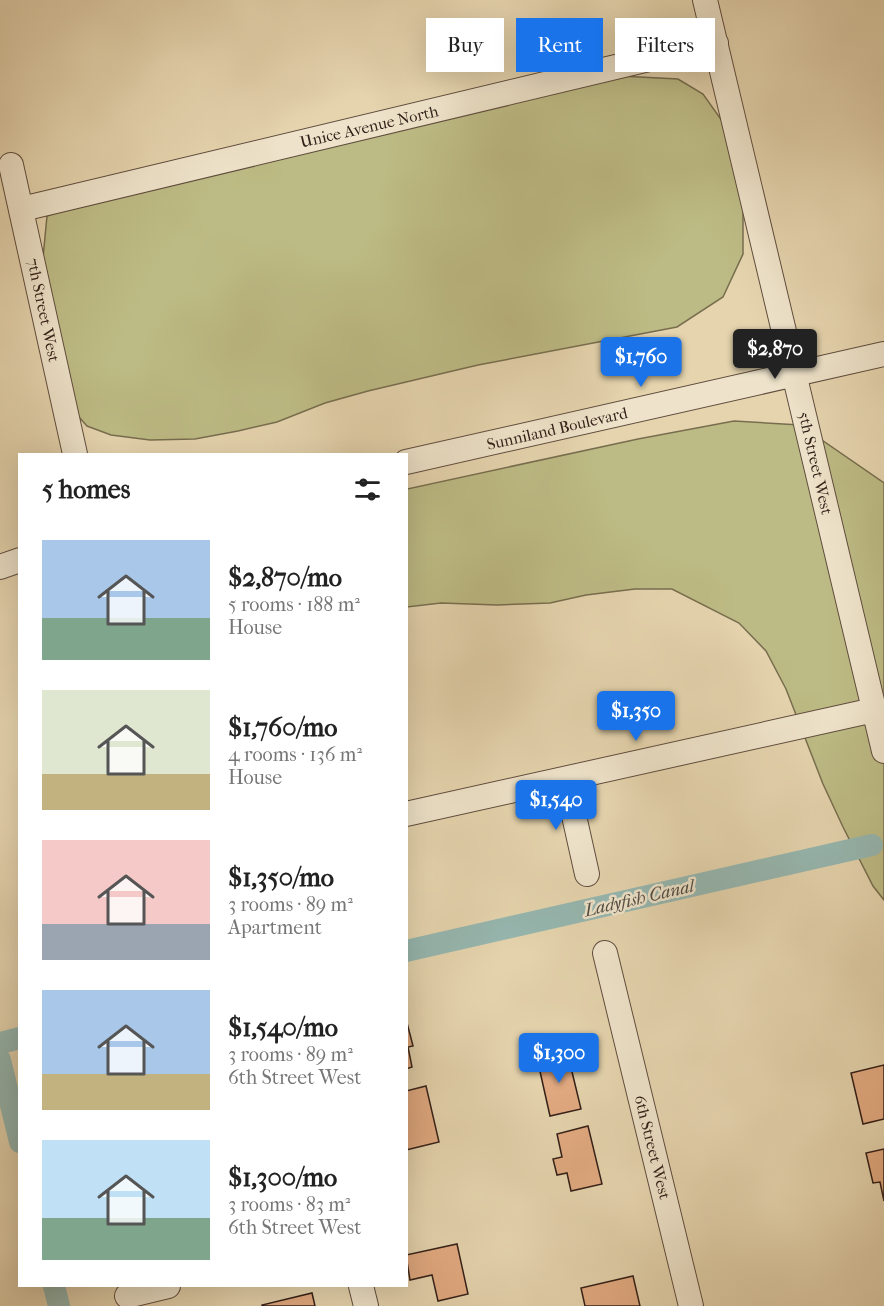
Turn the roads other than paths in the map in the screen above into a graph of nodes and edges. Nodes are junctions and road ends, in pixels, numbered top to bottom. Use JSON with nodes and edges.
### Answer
{"nodes":[{"id":1,"x":705,"y":0,"type":"edge"},
{"id":2,"x":716,"y":43,"type":"junction"},
{"id":3,"x":11,"y":165,"type":"dead end"},
{"id":4,"x":22,"y":209,"type":"junction"},
{"id":5,"x":884,"y":354,"type":"edge"},
{"id":6,"x":795,"y":374,"type":"junction"},
{"id":7,"x":75,"y":453,"type":"edge"},
{"id":8,"x":408,"y":462,"type":"edge"},
{"id":9,"x":18,"y":561,"type":"edge"},
{"id":10,"x":0,"y":567,"type":"edge"},
{"id":11,"x":874,"y":711,"type":"junction"},
{"id":12,"x":884,"y":751,"type":"edge"},
{"id":13,"x":566,"y":780,"type":"junction"},
{"id":14,"x":408,"y":814,"type":"edge"},
{"id":15,"x":587,"y":874,"type":"dead end"},
{"id":16,"x":605,"y":953,"type":"dead end"},
{"id":17,"x":164,"y":1287,"type":"edge"},
{"id":18,"x":361,"y":1287,"type":"edge"},
{"id":19,"x":128,"y":1296,"type":"dead end"},
{"id":20,"x":366,"y":1306,"type":"edge"},
{"id":21,"x":691,"y":1306,"type":"edge"}],
"edges":[{"from":1,"to":2,"type":"street","name":"5th Street West"},
{"from":2,"to":4,"type":"street","name":"Unice Avenue North"},
{"from":2,"to":6,"type":"street","name":"5th Street West"},
{"from":3,"to":4,"type":"street","name":"7th Street West"},
{"from":4,"to":7,"type":"street","name":"7th Street West"},
{"from":5,"to":6,"type":"street","name":"Sunniland Boulevard"},
{"from":6,"to":8,"type":"street","name":"Sunniland Boulevard"},
{"from":6,"to":11,"type":"street","name":"5th Street West"},
{"from":9,"to":10,"type":"street"},
{"from":11,"to":12,"type":"street","name":"5th Street West"},
{"from":11,"to":13,"type":"street"},
{"from":13,"to":14,"type":"street"},
{"from":13,"to":15,"type":"street"},
{"from":16,"to":21,"type":"street","name":"6th Street West"},
{"from":17,"to":19,"type":"street"},
{"from":18,"to":20,"type":"street"}]}
